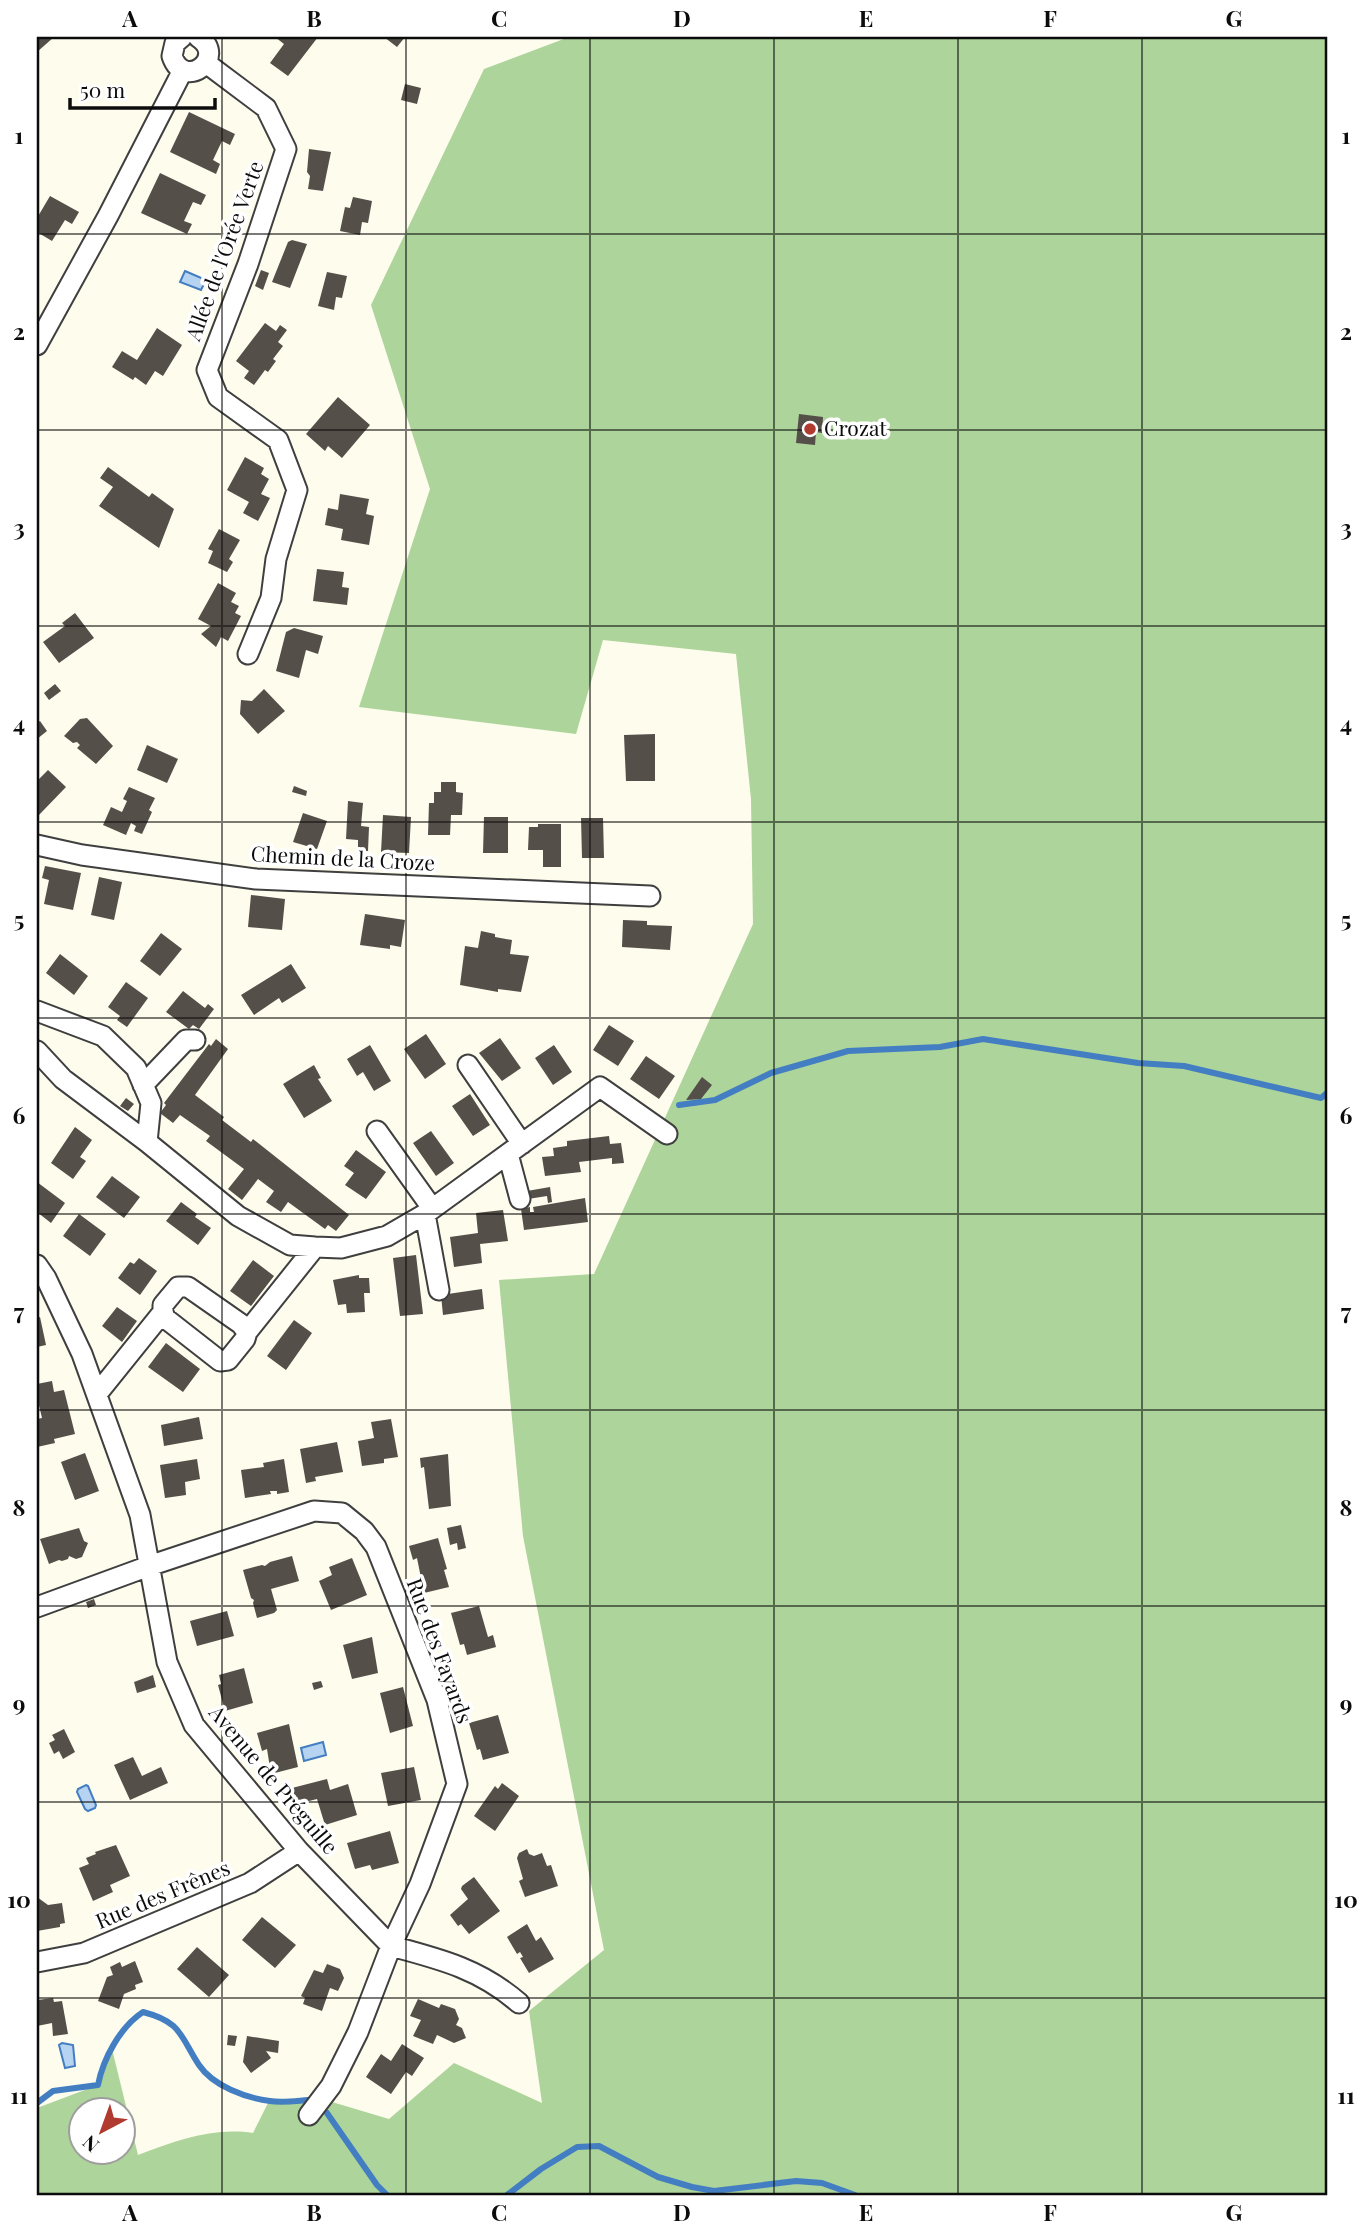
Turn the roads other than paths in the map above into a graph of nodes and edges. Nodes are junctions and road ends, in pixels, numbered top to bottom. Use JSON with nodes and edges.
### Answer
{"nodes":[{"id":1,"x":183,"y":37,"type":"edge"},
{"id":2,"x":198,"y":37,"type":"edge"},
{"id":3,"x":206,"y":63,"type":"junction"},
{"id":4,"x":183,"y":70,"type":"junction"},
{"id":5,"x":38,"y":340,"type":"edge"},
{"id":6,"x":248,"y":654,"type":"dead end"},
{"id":7,"x":37,"y":845,"type":"edge"},
{"id":8,"x":650,"y":896,"type":"dead end"},
{"id":9,"x":37,"y":1010,"type":"edge"},
{"id":10,"x":195,"y":1040,"type":"dead end"},
{"id":11,"x":37,"y":1051,"type":"edge"},
{"id":12,"x":468,"y":1065,"type":"dead end"},
{"id":13,"x":144,"y":1085,"type":"junction"},
{"id":14,"x":377,"y":1131,"type":"dead end"},
{"id":15,"x":667,"y":1134,"type":"dead end"},
{"id":16,"x":147,"y":1142,"type":"junction"},
{"id":17,"x":515,"y":1149,"type":"junction"},
{"id":18,"x":520,"y":1199,"type":"dead end"},
{"id":19,"x":428,"y":1211,"type":"junction"},
{"id":20,"x":315,"y":1247,"type":"junction"},
{"id":21,"x":40,"y":1275,"type":"edge"},
{"id":22,"x":439,"y":1290,"type":"dead end"},
{"id":23,"x":163,"y":1312,"type":"junction"},
{"id":24,"x":247,"y":1332,"type":"junction"},
{"id":25,"x":97,"y":1394,"type":"junction"},
{"id":26,"x":149,"y":1566,"type":"junction"},
{"id":27,"x":37,"y":1607,"type":"edge"},
{"id":28,"x":299,"y":1851,"type":"junction"},
{"id":29,"x":391,"y":1946,"type":"junction"},
{"id":30,"x":37,"y":1962,"type":"edge"},
{"id":31,"x":519,"y":2003,"type":"dead end"},
{"id":32,"x":309,"y":2115,"type":"dead end"}],
"edges":[{"from":1,"to":4,"type":"street"},
{"from":2,"to":3,"type":"street"},
{"from":3,"to":4,"type":"street"},
{"from":3,"to":6,"type":"street","name":"Allée de l'Orée Verte"},
{"from":4,"to":5,"type":"street"},
{"from":7,"to":8,"type":"street","name":"Chemin de la Croze"},
{"from":9,"to":13,"type":"street"},
{"from":10,"to":13,"type":"street"},
{"from":11,"to":16,"type":"street"},
{"from":12,"to":17,"type":"street"},
{"from":13,"to":16,"type":"street"},
{"from":14,"to":19,"type":"street"},
{"from":15,"to":17,"type":"street"},
{"from":16,"to":20,"type":"street"},
{"from":17,"to":18,"type":"street"},
{"from":17,"to":19,"type":"street"},
{"from":19,"to":20,"type":"street"},
{"from":19,"to":22,"type":"street"},
{"from":20,"to":24,"type":"street"},
{"from":21,"to":25,"type":"street","name":"Avenue de Préguille"},
{"from":23,"to":24,"type":"street"},
{"from":23,"to":24,"type":"street"},
{"from":23,"to":25,"type":"street"},
{"from":25,"to":26,"type":"street","name":"Avenue de Préguille"},
{"from":26,"to":27,"type":"street"},
{"from":26,"to":28,"type":"street","name":"Avenue de Préguille"},
{"from":26,"to":29,"type":"street","name":"Rue des Fayards"},
{"from":28,"to":29,"type":"street","name":"Avenue de Préguille"},
{"from":28,"to":30,"type":"street","name":"Rue des Frênes"},
{"from":29,"to":31,"type":"street"},
{"from":29,"to":32,"type":"street","name":"Rue des Fayards"}]}
